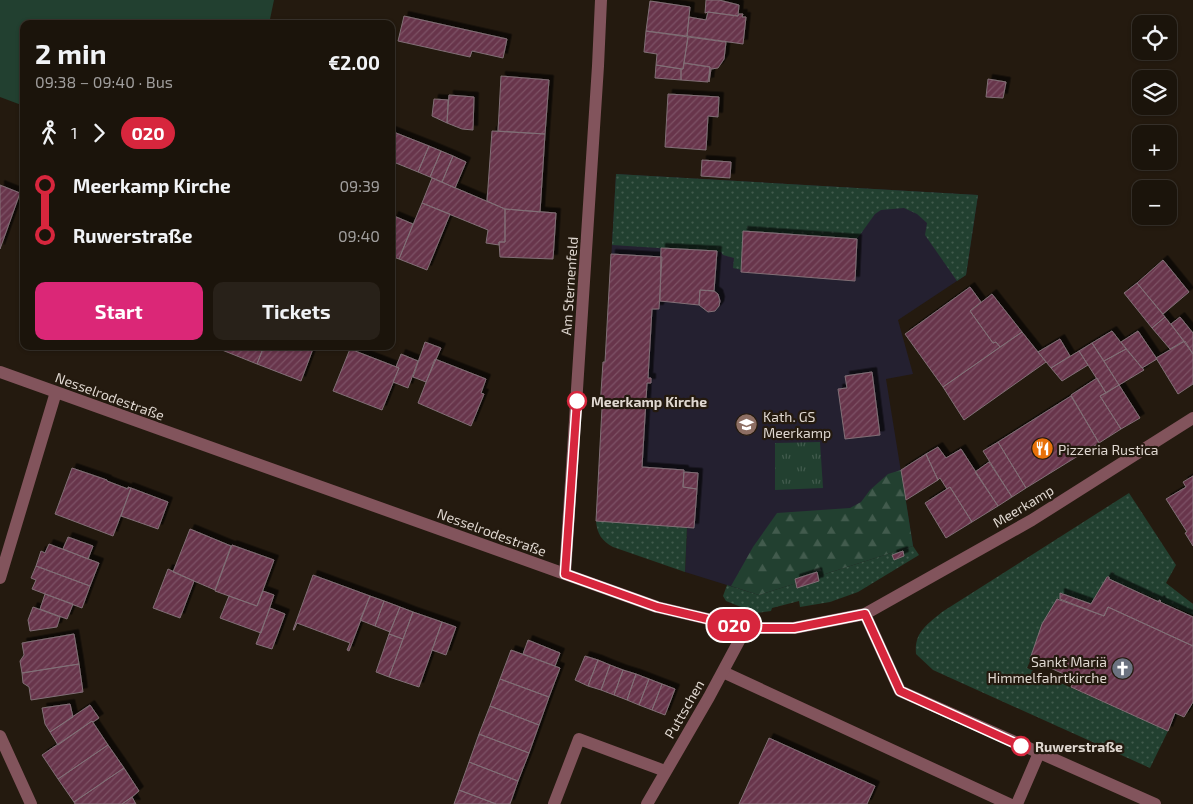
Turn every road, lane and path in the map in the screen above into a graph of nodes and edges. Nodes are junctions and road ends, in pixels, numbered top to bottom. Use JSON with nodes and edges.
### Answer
{"nodes":[{"id":1,"x":601,"y":0,"type":"edge"},
{"id":2,"x":0,"y":372,"type":"edge"},
{"id":3,"x":56,"y":392,"type":"junction"},
{"id":4,"x":1193,"y":418,"type":"edge"},
{"id":5,"x":565,"y":574,"type":"junction"},
{"id":6,"x":0,"y":578,"type":"edge"},
{"id":7,"x":865,"y":614,"type":"junction"},
{"id":8,"x":746,"y":628,"type":"junction"},
{"id":9,"x":723,"y":672,"type":"junction"},
{"id":10,"x":0,"y":736,"type":"edge"},
{"id":11,"x":1039,"y":753,"type":"junction"},
{"id":12,"x":665,"y":771,"type":"junction"},
{"id":13,"x":31,"y":804,"type":"edge"},
{"id":14,"x":554,"y":804,"type":"edge"},
{"id":15,"x":647,"y":804,"type":"edge"},
{"id":16,"x":1009,"y":804,"type":"edge"},
{"id":17,"x":1017,"y":804,"type":"edge"},
{"id":18,"x":1155,"y":804,"type":"edge"}],
"edges":[{"from":1,"to":5,"type":"street","name":"Am Sternenfeld"},
{"from":2,"to":3,"type":"street","name":"Nesselrodestraße"},
{"from":3,"to":5,"type":"street","name":"Nesselrodestraße"},
{"from":3,"to":6,"type":"street"},
{"from":4,"to":7,"type":"street","name":"Meerkamp"},
{"from":5,"to":8,"type":"street","name":"Nesselrodestraße"},
{"from":7,"to":8,"type":"street","name":"Nesselrodestraße"},
{"from":7,"to":11,"type":"street"},
{"from":8,"to":9,"type":"street","name":"Puttschen"},
{"from":9,"to":12,"type":"street","name":"Puttschen"},
{"from":9,"to":16,"type":"street"},
{"from":10,"to":13,"type":"street"},
{"from":11,"to":17,"type":"street"},
{"from":11,"to":18,"type":"street"},
{"from":12,"to":14,"type":"street"},
{"from":12,"to":15,"type":"street","name":"Puttschen"}]}
